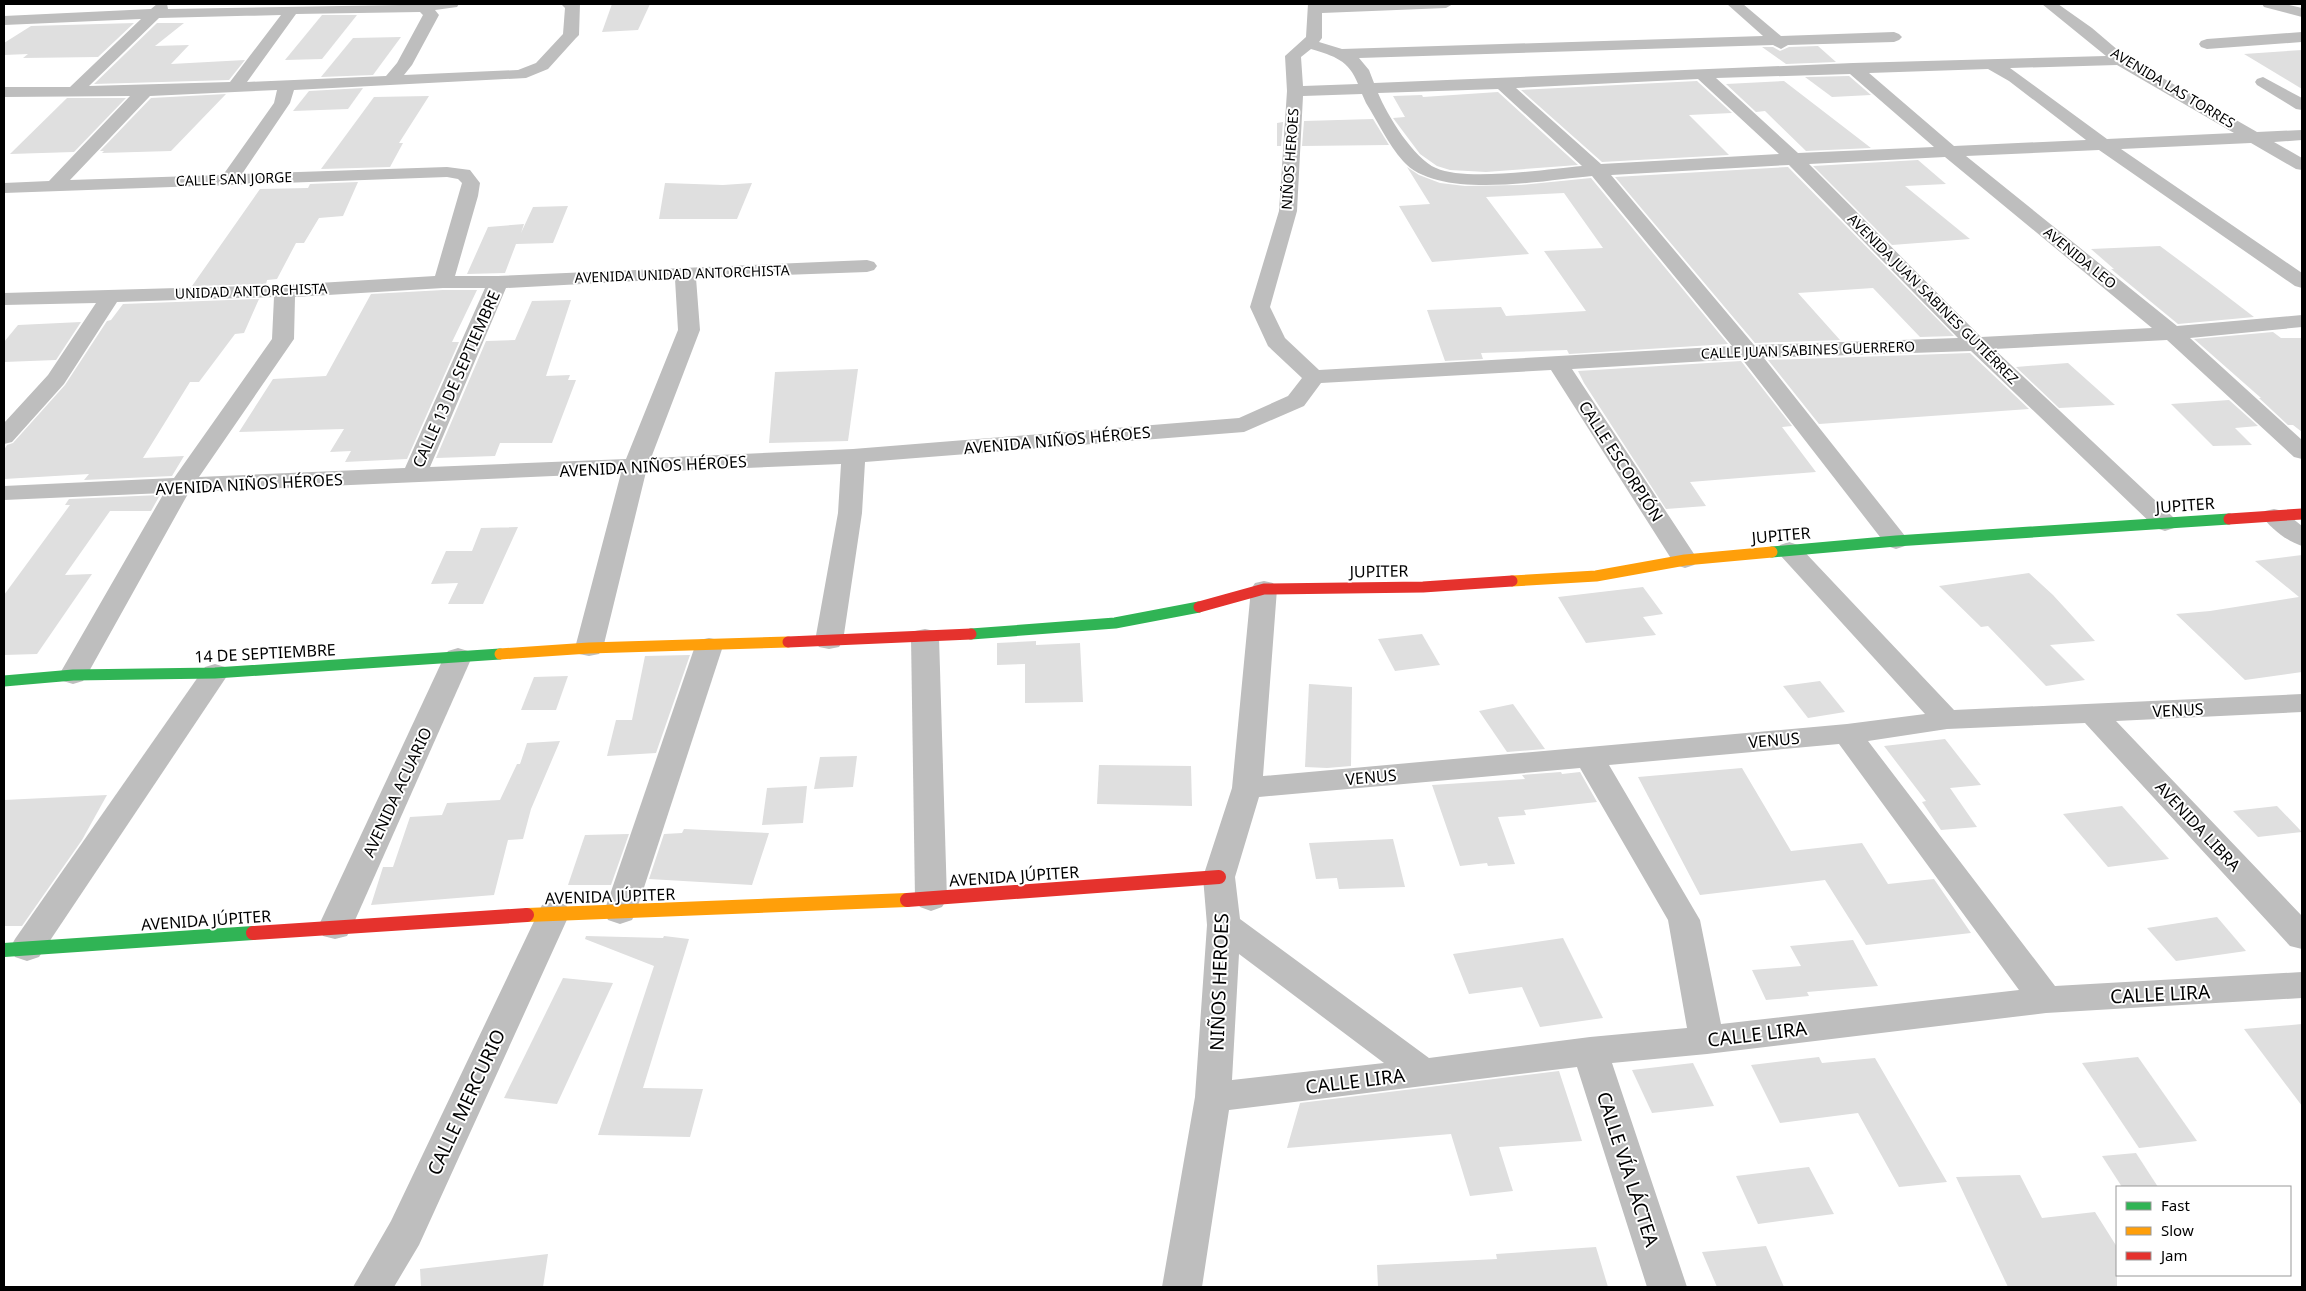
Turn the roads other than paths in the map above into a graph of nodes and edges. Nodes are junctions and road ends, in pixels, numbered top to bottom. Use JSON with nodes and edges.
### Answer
{"nodes":[{"id":1,"x":452,"y":4,"type":"edge"},
{"id":2,"x":568,"y":4,"type":"edge"},
{"id":3,"x":1446,"y":4,"type":"edge"},
{"id":4,"x":1734,"y":4,"type":"edge"},
{"id":5,"x":2049,"y":4,"type":"edge"},
{"id":6,"x":2269,"y":4,"type":"edge"},
{"id":7,"x":1315,"y":6,"type":"edge"},
{"id":8,"x":424,"y":7,"type":"junction"},
{"id":9,"x":161,"y":9,"type":"edge"},
{"id":10,"x":290,"y":11,"type":"junction"},
{"id":11,"x":2302,"y":13,"type":"edge"},
{"id":12,"x":5,"y":22,"type":"edge"},
{"id":13,"x":1894,"y":36,"type":"dead end"},
{"id":14,"x":2302,"y":37,"type":"edge"},
{"id":15,"x":1775,"y":39,"type":"junction"},
{"id":16,"x":1308,"y":43,"type":"junction"},
{"id":17,"x":2207,"y":44,"type":"dead end"},
{"id":18,"x":1602,"y":45,"type":"junction"},
{"id":19,"x":1341,"y":54,"type":"junction"},
{"id":20,"x":2120,"y":60,"type":"junction"},
{"id":21,"x":1991,"y":64,"type":"junction"},
{"id":22,"x":1633,"y":66,"type":"junction"},
{"id":23,"x":1853,"y":68,"type":"junction"},
{"id":24,"x":1814,"y":70,"type":"junction"},
{"id":25,"x":1702,"y":74,"type":"junction"},
{"id":26,"x":392,"y":79,"type":"junction"},
{"id":27,"x":2263,"y":82,"type":"dead end"},
{"id":28,"x":1502,"y":84,"type":"junction"},
{"id":29,"x":236,"y":85,"type":"junction"},
{"id":30,"x":286,"y":85,"type":"junction"},
{"id":31,"x":1368,"y":89,"type":"junction"},
{"id":32,"x":75,"y":91,"type":"junction"},
{"id":33,"x":145,"y":91,"type":"junction"},
{"id":34,"x":1295,"y":91,"type":"junction"},
{"id":35,"x":4,"y":92,"type":"edge"},
{"id":36,"x":2302,"y":105,"type":"edge"},
{"id":37,"x":2302,"y":135,"type":"edge"},
{"id":38,"x":2252,"y":136,"type":"junction"},
{"id":39,"x":2101,"y":143,"type":"junction"},
{"id":40,"x":1950,"y":152,"type":"junction"},
{"id":41,"x":1794,"y":159,"type":"junction"},
{"id":42,"x":2302,"y":165,"type":"edge"},
{"id":43,"x":1597,"y":170,"type":"junction"},
{"id":44,"x":229,"y":180,"type":"junction"},
{"id":45,"x":54,"y":186,"type":"junction"},
{"id":46,"x":4,"y":188,"type":"edge"},
{"id":47,"x":867,"y":266,"type":"dead end"},
{"id":48,"x":685,"y":273,"type":"junction"},
{"id":49,"x":443,"y":282,"type":"junction"},
{"id":50,"x":498,"y":282,"type":"junction"},
{"id":51,"x":2302,"y":282,"type":"edge"},
{"id":52,"x":285,"y":291,"type":"junction"},
{"id":53,"x":112,"y":295,"type":"junction"},
{"id":54,"x":4,"y":299,"type":"edge"},
{"id":55,"x":2302,"y":321,"type":"edge"},
{"id":56,"x":2172,"y":333,"type":"junction"},
{"id":57,"x":1976,"y":344,"type":"junction"},
{"id":58,"x":1748,"y":352,"type":"junction"},
{"id":59,"x":1557,"y":362,"type":"junction"},
{"id":60,"x":1314,"y":377,"type":"junction"},
{"id":61,"x":4,"y":437,"type":"edge"},
{"id":62,"x":2302,"y":452,"type":"edge"},
{"id":63,"x":853,"y":456,"type":"junction"},
{"id":64,"x":635,"y":467,"type":"junction"},
{"id":65,"x":414,"y":476,"type":"junction"},
{"id":66,"x":180,"y":487,"type":"junction"},
{"id":67,"x":4,"y":494,"type":"edge"},
{"id":68,"x":2302,"y":514,"type":"edge"},
{"id":69,"x":2274,"y":516,"type":"junction"},
{"id":70,"x":2165,"y":523,"type":"junction"},
{"id":71,"x":2302,"y":538,"type":"edge"},
{"id":72,"x":1896,"y":541,"type":"junction"},
{"id":73,"x":1789,"y":550,"type":"junction"},
{"id":74,"x":1685,"y":560,"type":"junction"},
{"id":75,"x":1264,"y":590,"type":"junction"},
{"id":76,"x":925,"y":637,"type":"junction"},
{"id":77,"x":829,"y":642,"type":"junction"},
{"id":78,"x":709,"y":646,"type":"junction"},
{"id":79,"x":589,"y":648,"type":"junction"},
{"id":80,"x":458,"y":657,"type":"junction"},
{"id":81,"x":215,"y":673,"type":"junction"},
{"id":82,"x":73,"y":675,"type":"junction"},
{"id":83,"x":4,"y":681,"type":"edge"},
{"id":84,"x":2302,"y":703,"type":"edge"},
{"id":85,"x":2093,"y":714,"type":"junction"},
{"id":86,"x":1947,"y":720,"type":"junction"},
{"id":87,"x":1847,"y":734,"type":"junction"},
{"id":88,"x":1588,"y":757,"type":"junction"},
{"id":89,"x":1247,"y":788,"type":"junction"},
{"id":90,"x":1218,"y":878,"type":"junction"},
{"id":91,"x":931,"y":898,"type":"junction"},
{"id":92,"x":620,"y":912,"type":"junction"},
{"id":93,"x":554,"y":914,"type":"junction"},
{"id":94,"x":1224,"y":925,"type":"junction"},
{"id":95,"x":335,"y":927,"type":"junction"},
{"id":96,"x":2302,"y":937,"type":"edge"},
{"id":97,"x":16,"y":949,"type":"edge"},
{"id":98,"x":2302,"y":986,"type":"edge"},
{"id":99,"x":2046,"y":1000,"type":"junction"},
{"id":100,"x":1707,"y":1040,"type":"junction"},
{"id":101,"x":1590,"y":1051,"type":"junction"},
{"id":102,"x":1423,"y":1073,"type":"junction"},
{"id":103,"x":1213,"y":1098,"type":"junction"},
{"id":104,"x":373,"y":1287,"type":"edge"},
{"id":105,"x":1182,"y":1287,"type":"edge"},
{"id":106,"x":1667,"y":1287,"type":"edge"}],
"edges":[{"from":1,"to":8,"type":"street"},
{"from":2,"to":26,"type":"street"},
{"from":3,"to":7,"type":"street"},
{"from":4,"to":15,"type":"street"},
{"from":5,"to":20,"type":"street","name":"AVENIDA LAS TORRES"},
{"from":6,"to":11,"type":"street"},
{"from":7,"to":16,"type":"street"},
{"from":8,"to":10,"type":"street"},
{"from":8,"to":26,"type":"street"},
{"from":9,"to":10,"type":"street"},
{"from":9,"to":12,"type":"street"},
{"from":9,"to":32,"type":"street"},
{"from":10,"to":29,"type":"street"},
{"from":13,"to":15,"type":"street"},
{"from":14,"to":17,"type":"street"},
{"from":15,"to":18,"type":"street"},
{"from":15,"to":24,"type":"street"},
{"from":16,"to":19,"type":"street"},
{"from":16,"to":34,"type":"street","name":"NIÑOS HEROES"},
{"from":18,"to":19,"type":"street"},
{"from":18,"to":22,"type":"street"},
{"from":19,"to":31,"type":"street"},
{"from":20,"to":21,"type":"street"},
{"from":20,"to":38,"type":"street","name":"AVENIDA LAS TORRES"},
{"from":21,"to":23,"type":"street"},
{"from":21,"to":39,"type":"street"},
{"from":22,"to":25,"type":"street"},
{"from":22,"to":28,"type":"street"},
{"from":23,"to":24,"type":"street"},
{"from":23,"to":40,"type":"street","name":"AVENIDA LEO"},
{"from":24,"to":25,"type":"street"},
{"from":25,"to":41,"type":"street","name":"AVENIDA JUAN SABINES GUTIÉRREZ"},
{"from":26,"to":30,"type":"street"},
{"from":27,"to":36,"type":"street"},
{"from":28,"to":31,"type":"street"},
{"from":28,"to":43,"type":"street"},
{"from":29,"to":30,"type":"street"},
{"from":29,"to":33,"type":"street"},
{"from":30,"to":44,"type":"street"},
{"from":31,"to":34,"type":"street"},
{"from":31,"to":43,"type":"street"},
{"from":32,"to":33,"type":"street"},
{"from":32,"to":35,"type":"street"},
{"from":33,"to":45,"type":"street"},
{"from":34,"to":60,"type":"street","name":"NIÑOS HEROES"},
{"from":37,"to":38,"type":"street"},
{"from":38,"to":39,"type":"street"},
{"from":38,"to":42,"type":"street","name":"AVENIDA LAS TORRES"},
{"from":39,"to":40,"type":"street"},
{"from":39,"to":51,"type":"street"},
{"from":40,"to":41,"type":"street"},
{"from":40,"to":56,"type":"street","name":"AVENIDA LEO"},
{"from":41,"to":43,"type":"street"},
{"from":41,"to":57,"type":"street","name":"AVENIDA JUAN SABINES GUTIÉRREZ"},
{"from":43,"to":58,"type":"street"},
{"from":44,"to":45,"type":"street","name":"CALLE SAN JORGE"},
{"from":44,"to":49,"type":"street","name":"CALLE SAN JORGE"},
{"from":45,"to":46,"type":"street","name":"CALLE SAN JORGE"},
{"from":47,"to":48,"type":"street","name":"AVENIDA UNIDAD ANTORCHISTA"},
{"from":48,"to":50,"type":"street","name":"AVENIDA UNIDAD ANTORCHISTA"},
{"from":48,"to":64,"type":"street"},
{"from":49,"to":50,"type":"street","name":"UNIDAD ANTORCHISTA"},
{"from":49,"to":52,"type":"street","name":"UNIDAD ANTORCHISTA"},
{"from":50,"to":65,"type":"street","name":"CALLE 13 DE SEPTIEMBRE"},
{"from":52,"to":53,"type":"street","name":"UNIDAD ANTORCHISTA"},
{"from":52,"to":66,"type":"street"},
{"from":53,"to":54,"type":"street","name":"UNIDAD ANTORCHISTA"},
{"from":53,"to":61,"type":"street"},
{"from":55,"to":56,"type":"street","name":"CALLE JUAN SABINES GUERRERO"},
{"from":56,"to":57,"type":"street","name":"CALLE JUAN SABINES GUERRERO"},
{"from":56,"to":62,"type":"street","name":"AVENIDA LEO"},
{"from":57,"to":58,"type":"street","name":"CALLE JUAN SABINES GUERRERO"},
{"from":57,"to":70,"type":"street","name":"AVENIDA JUAN SABINES GUTIÉRREZ"},
{"from":58,"to":59,"type":"street","name":"CALLE JUAN SABINES GUERRERO"},
{"from":58,"to":72,"type":"street"},
{"from":59,"to":60,"type":"street","name":"CALLE JUAN SABINES GUERRERO"},
{"from":59,"to":74,"type":"street","name":"CALLE ESCORPIÓN"},
{"from":60,"to":63,"type":"street","name":"AVENIDA NIÑOS HÉROES"},
{"from":63,"to":64,"type":"street","name":"AVENIDA NIÑOS HÉROES"},
{"from":63,"to":77,"type":"street"},
{"from":64,"to":65,"type":"street","name":"AVENIDA NIÑOS HÉROES"},
{"from":64,"to":79,"type":"street"},
{"from":65,"to":66,"type":"street","name":"AVENIDA NIÑOS HÉROES"},
{"from":66,"to":67,"type":"street","name":"AVENIDA NIÑOS HÉROES"},
{"from":66,"to":82,"type":"street"},
{"from":68,"to":69,"type":"street","name":"JUPITER"},
{"from":69,"to":70,"type":"street","name":"JUPITER"},
{"from":69,"to":71,"type":"street"},
{"from":70,"to":72,"type":"street","name":"JUPITER"},
{"from":72,"to":73,"type":"street","name":"JUPITER"},
{"from":73,"to":74,"type":"street","name":"JUPITER"},
{"from":73,"to":86,"type":"street"},
{"from":74,"to":75,"type":"street","name":"JUPITER"},
{"from":75,"to":76,"type":"street","name":"JUPITER"},
{"from":75,"to":89,"type":"street","name":"NIÑOS HEROES"},
{"from":76,"to":77,"type":"street","name":"JUPITER"},
{"from":76,"to":91,"type":"street"},
{"from":77,"to":78,"type":"street","name":"14 DE SEPTIEMBRE"},
{"from":78,"to":79,"type":"street","name":"14 DE SEPTIEMBRE"},
{"from":78,"to":92,"type":"street"},
{"from":79,"to":80,"type":"street","name":"14 DE SEPTIEMBRE"},
{"from":80,"to":81,"type":"street","name":"14 DE SEPTIEMBRE"},
{"from":80,"to":95,"type":"street","name":"AVENIDA ACUARIO"},
{"from":81,"to":82,"type":"street","name":"14 DE SEPTIEMBRE"},
{"from":81,"to":97,"type":"street"},
{"from":82,"to":83,"type":"street","name":"14 DE SEPTIEMBRE"},
{"from":84,"to":85,"type":"street","name":"VENUS"},
{"from":85,"to":86,"type":"street","name":"VENUS"},
{"from":85,"to":96,"type":"street","name":"AVENIDA LIBRA"},
{"from":86,"to":87,"type":"street","name":"VENUS"},
{"from":87,"to":88,"type":"street","name":"VENUS"},
{"from":87,"to":99,"type":"street"},
{"from":88,"to":89,"type":"street","name":"VENUS"},
{"from":88,"to":100,"type":"street"},
{"from":89,"to":90,"type":"street","name":"NIÑOS HEROES"},
{"from":90,"to":91,"type":"street","name":"AVENIDA JÚPITER"},
{"from":90,"to":94,"type":"street","name":"NIÑOS HEROES"},
{"from":91,"to":92,"type":"street","name":"AVENIDA JÚPITER"},
{"from":92,"to":93,"type":"street","name":"AVENIDA JÚPITER"},
{"from":93,"to":95,"type":"street","name":"AVENIDA JÚPITER"},
{"from":93,"to":104,"type":"street","name":"CALLE MERCURIO"},
{"from":94,"to":102,"type":"street"},
{"from":94,"to":103,"type":"street","name":"NIÑOS HEROES"},
{"from":95,"to":97,"type":"street","name":"AVENIDA JÚPITER"},
{"from":98,"to":99,"type":"street","name":"CALLE LIRA"},
{"from":99,"to":100,"type":"street","name":"CALLE LIRA"},
{"from":100,"to":101,"type":"street","name":"CALLE LIRA"},
{"from":101,"to":102,"type":"street","name":"CALLE LIRA"},
{"from":101,"to":106,"type":"street","name":"CALLE VÍA LÁCTEA"},
{"from":102,"to":103,"type":"street","name":"CALLE LIRA"},
{"from":103,"to":105,"type":"street","name":"NIÑOS HEROES"}]}
